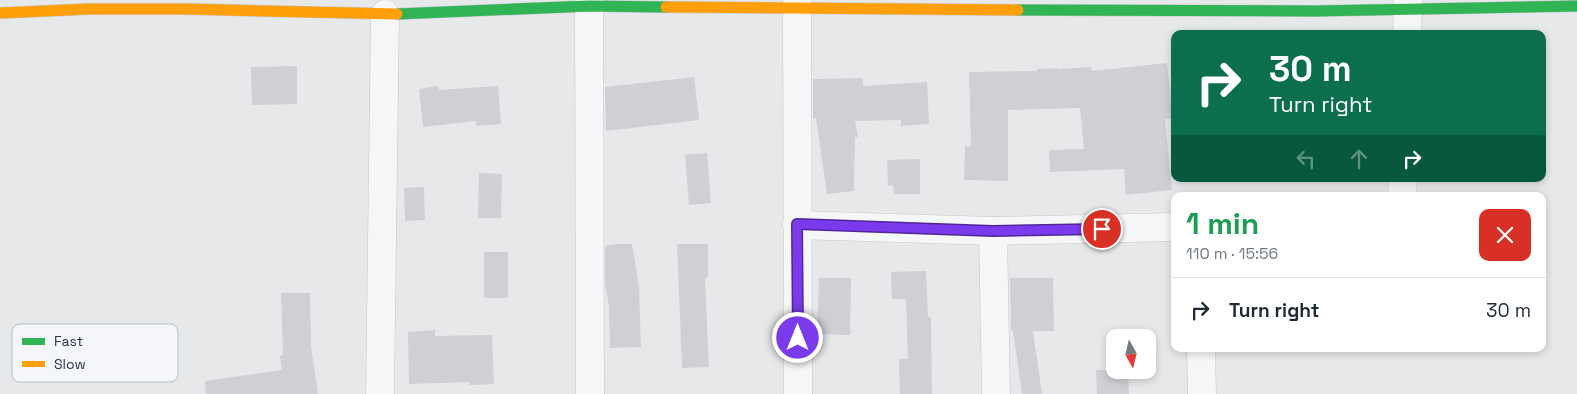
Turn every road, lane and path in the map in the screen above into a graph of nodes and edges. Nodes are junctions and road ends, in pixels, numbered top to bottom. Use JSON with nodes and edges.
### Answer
{"nodes":[{"id":1,"x":589,"y":3,"type":"edge"},
{"id":2,"x":798,"y":5,"type":"edge"},
{"id":3,"x":1577,"y":6,"type":"edge"},
{"id":4,"x":0,"y":12,"type":"edge"},
{"id":5,"x":385,"y":14,"type":"junction"},
{"id":6,"x":1407,"y":15,"type":"edge"},
{"id":7,"x":797,"y":224,"type":"junction"},
{"id":8,"x":1171,"y":227,"type":"edge"},
{"id":9,"x":993,"y":231,"type":"junction"},
{"id":10,"x":1201,"y":352,"type":"edge"},
{"id":11,"x":380,"y":394,"type":"edge"},
{"id":12,"x":590,"y":394,"type":"edge"},
{"id":13,"x":798,"y":394,"type":"edge"},
{"id":14,"x":996,"y":394,"type":"edge"},
{"id":15,"x":1202,"y":394,"type":"edge"}],
"edges":[{"from":1,"to":2,"type":"street"},
{"from":1,"to":5,"type":"street"},
{"from":1,"to":12,"type":"street"},
{"from":2,"to":6,"type":"street"},
{"from":2,"to":7,"type":"street"},
{"from":3,"to":6,"type":"street"},
{"from":4,"to":5,"type":"street"},
{"from":5,"to":11,"type":"street"},
{"from":7,"to":9,"type":"street"},
{"from":7,"to":13,"type":"street"},
{"from":8,"to":9,"type":"street"},
{"from":9,"to":14,"type":"street"},
{"from":10,"to":15,"type":"street"}]}
